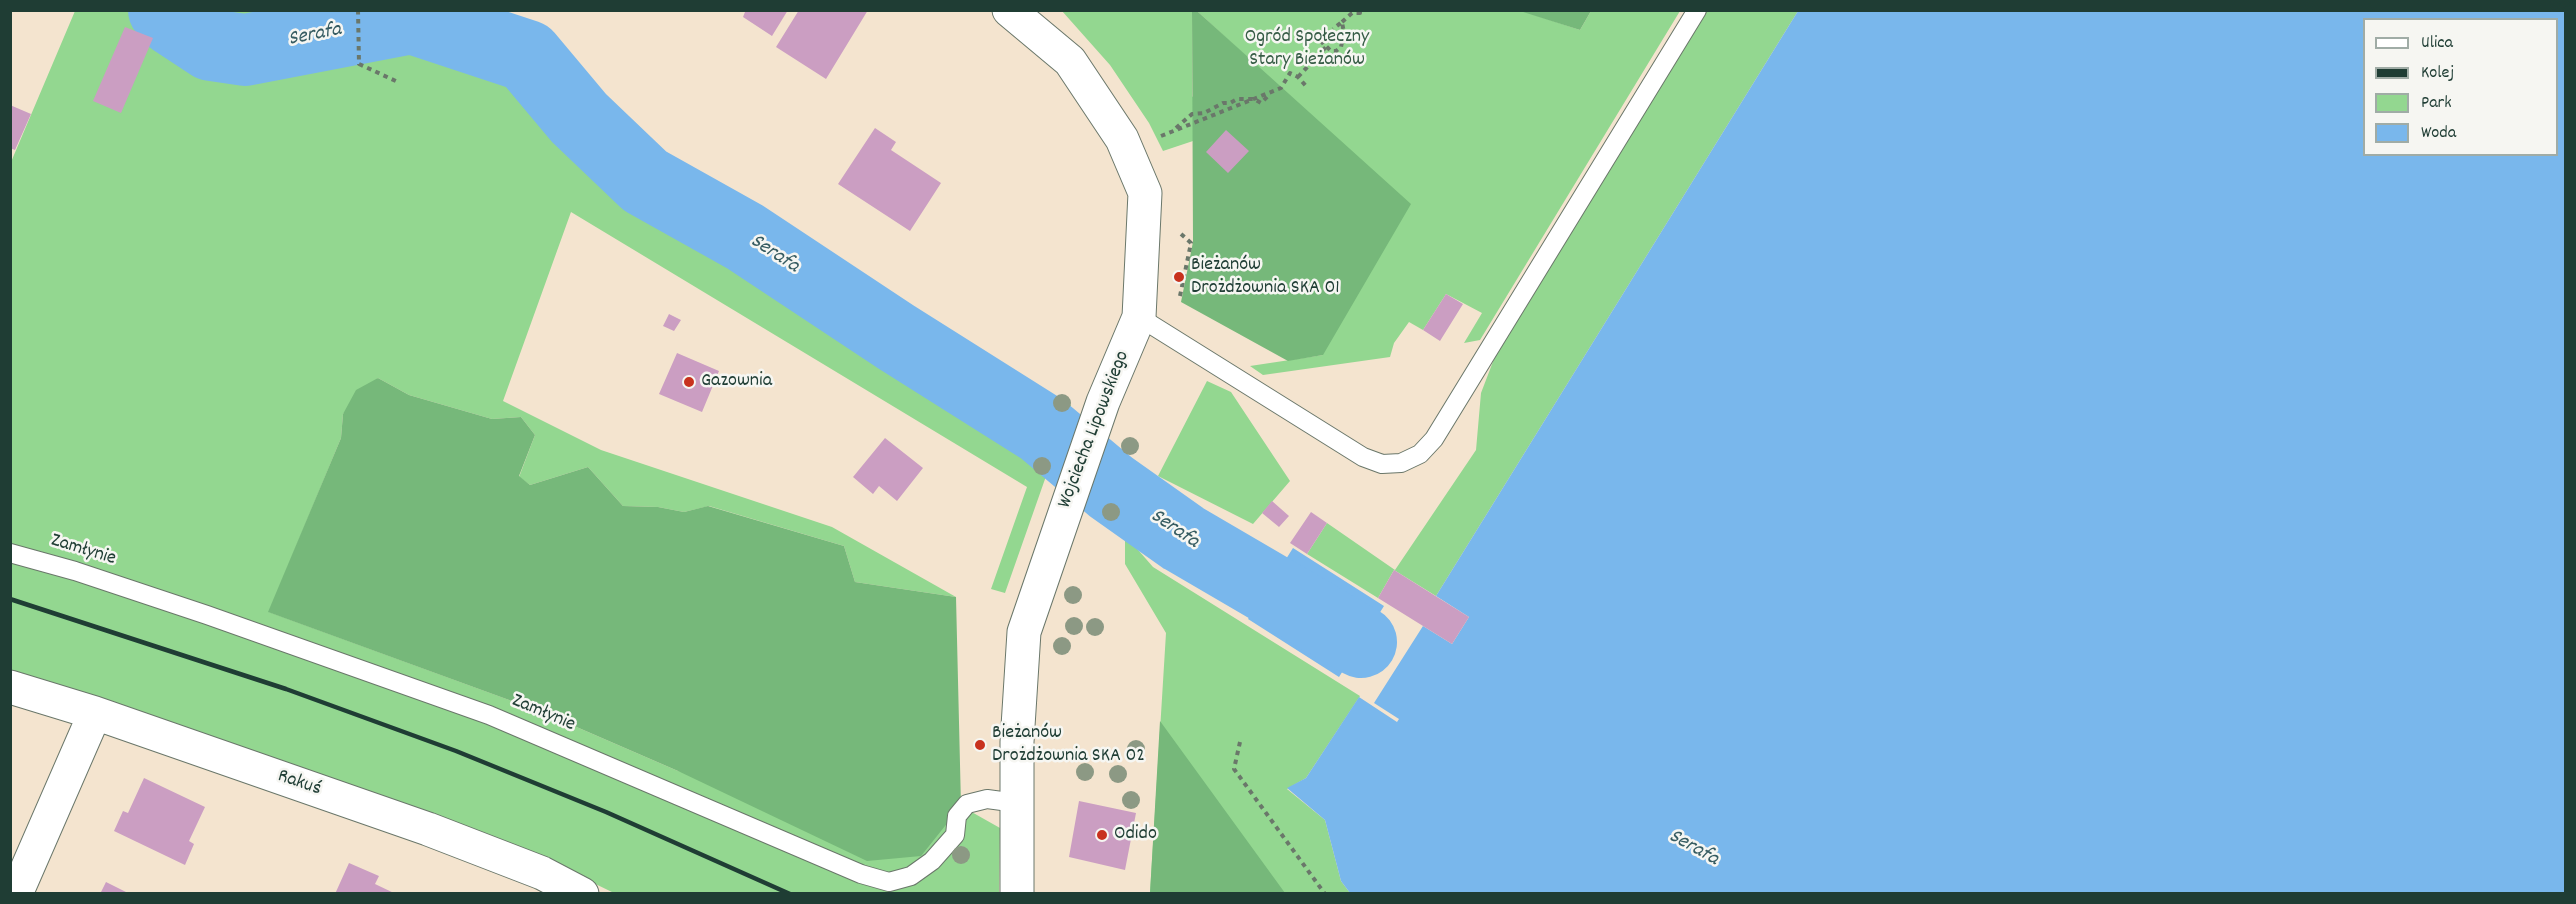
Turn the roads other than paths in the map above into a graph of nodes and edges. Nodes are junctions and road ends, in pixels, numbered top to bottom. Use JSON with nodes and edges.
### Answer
{"nodes":[{"id":1,"x":1010,"y":10,"type":"edge"},
{"id":2,"x":1697,"y":10,"type":"edge"},
{"id":3,"x":1139,"y":317,"type":"junction"},
{"id":4,"x":10,"y":553,"type":"edge"},
{"id":5,"x":10,"y":687,"type":"edge"},
{"id":6,"x":95,"y":713,"type":"junction"},
{"id":7,"x":1017,"y":803,"type":"junction"},
{"id":8,"x":538,"y":883,"type":"edge"},
{"id":9,"x":16,"y":894,"type":"edge"},
{"id":10,"x":582,"y":894,"type":"edge"},
{"id":11,"x":1017,"y":894,"type":"edge"}],
"edges":[{"from":1,"to":3,"type":"street","name":"Wojciecha Lipowskiego"},
{"from":2,"to":3,"type":"lane"},
{"from":3,"to":7,"type":"street","name":"Wojciecha Lipowskiego"},
{"from":4,"to":7,"type":"lane","name":"Zamłynie"},
{"from":5,"to":6,"type":"street","name":"Rakuś"},
{"from":6,"to":8,"type":"street","name":"Rakuś"},
{"from":6,"to":9,"type":"street"},
{"from":7,"to":11,"type":"street","name":"Wojciecha Lipowskiego"},
{"from":8,"to":10,"type":"street","name":"Rakuś"}]}
